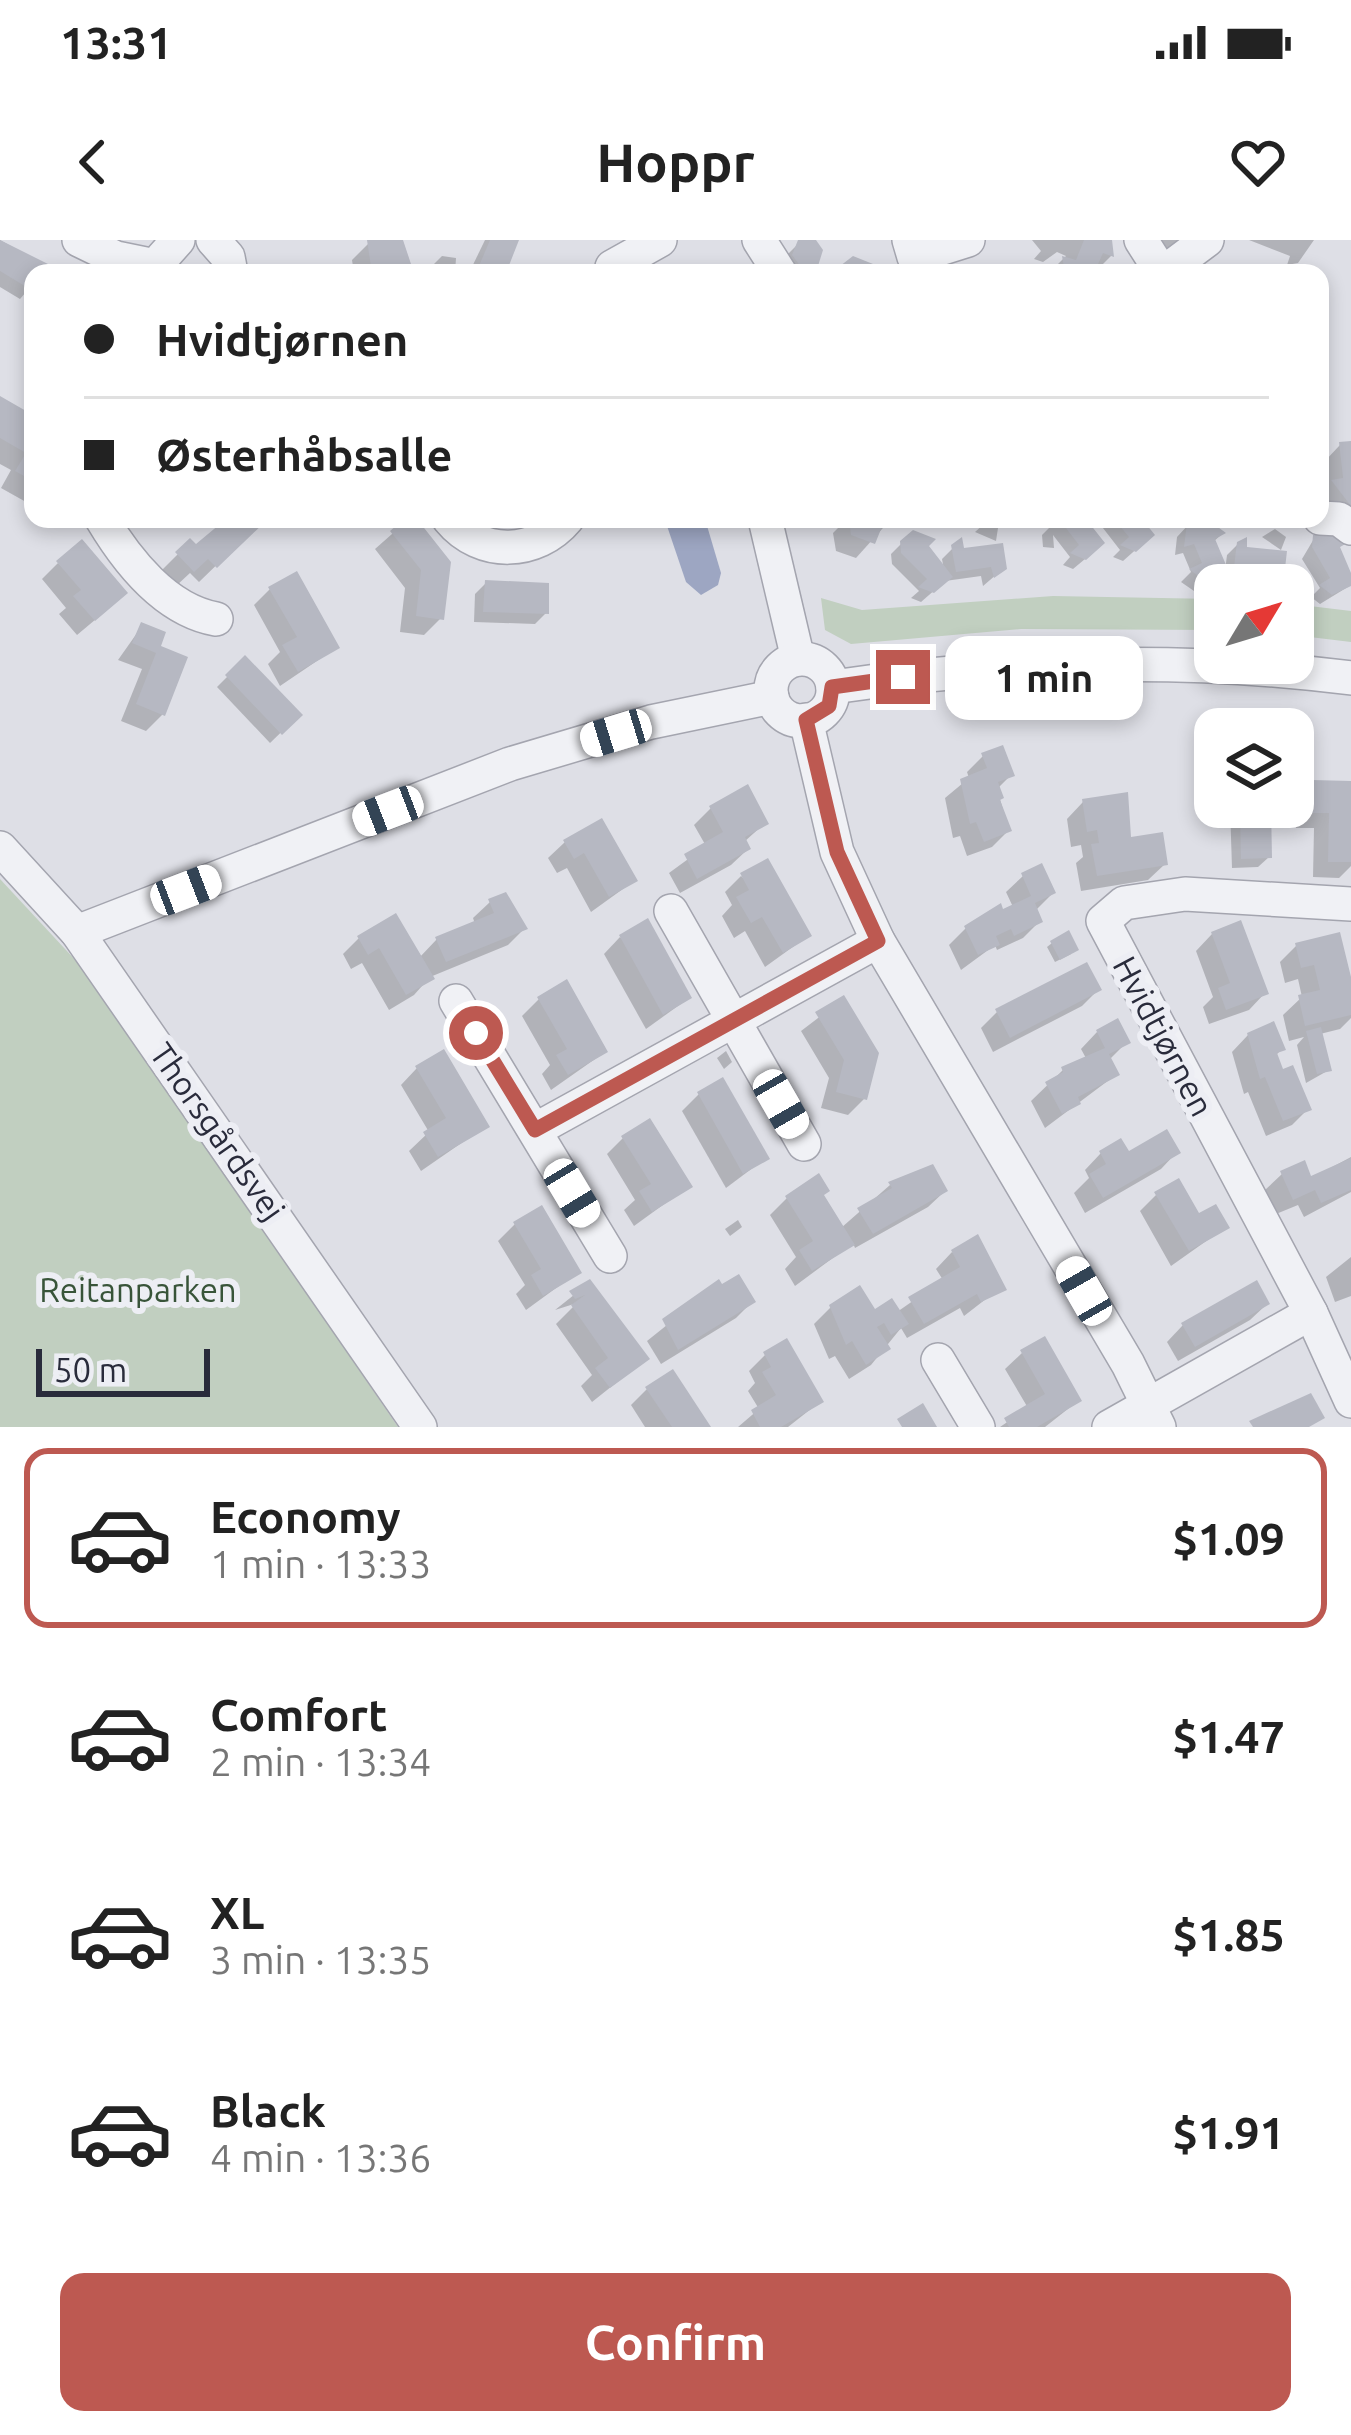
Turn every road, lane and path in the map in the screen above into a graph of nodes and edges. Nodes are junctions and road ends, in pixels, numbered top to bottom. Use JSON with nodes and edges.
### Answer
{"nodes":[{"id":1,"x":79,"y":240,"type":"edge"},
{"id":2,"x":660,"y":240,"type":"edge"},
{"id":3,"x":909,"y":240,"type":"edge"},
{"id":4,"x":968,"y":240,"type":"edge"},
{"id":5,"x":1207,"y":240,"type":"edge"},
{"id":6,"x":166,"y":260,"type":"edge"},
{"id":7,"x":609,"y":260,"type":"edge"},
{"id":8,"x":1174,"y":264,"type":"edge"},
{"id":9,"x":110,"y":528,"type":"edge"},
{"id":10,"x":460,"y":528,"type":"edge"},
{"id":11,"x":560,"y":528,"type":"edge"},
{"id":12,"x":767,"y":528,"type":"edge"},
{"id":13,"x":216,"y":619,"type":"dead end"},
{"id":14,"x":798,"y":659,"type":"junction"},
{"id":15,"x":1351,"y":678,"type":"edge"},
{"id":16,"x":832,"y":687,"type":"junction"},
{"id":17,"x":772,"y":697,"type":"junction"},
{"id":18,"x":806,"y":720,"type":"junction"},
{"id":19,"x":0,"y":848,"type":"edge"},
{"id":20,"x":1351,"y":904,"type":"edge"},
{"id":21,"x":671,"y":911,"type":"dead end"},
{"id":22,"x":77,"y":932,"type":"junction"},
{"id":23,"x":878,"y":941,"type":"junction"},
{"id":24,"x":456,"y":1000,"type":"dead end"},
{"id":25,"x":734,"y":1023,"type":"junction"},
{"id":26,"x":535,"y":1130,"type":"junction"},
{"id":27,"x":804,"y":1144,"type":"dead end"},
{"id":28,"x":610,"y":1256,"type":"dead end"},
{"id":29,"x":1311,"y":1313,"type":"junction"},
{"id":30,"x":938,"y":1360,"type":"dead end"},
{"id":31,"x":1351,"y":1401,"type":"edge"},
{"id":32,"x":1153,"y":1416,"type":"edge"},
{"id":33,"x":419,"y":1427,"type":"edge"},
{"id":34,"x":978,"y":1427,"type":"edge"},
{"id":35,"x":1109,"y":1427,"type":"edge"}],
"edges":[{"from":1,"to":6,"type":"street"},
{"from":2,"to":7,"type":"street"},
{"from":3,"to":4,"type":"street"},
{"from":5,"to":8,"type":"street"},
{"from":9,"to":13,"type":"street"},
{"from":10,"to":11,"type":"street"},
{"from":12,"to":14,"type":"street"},
{"from":14,"to":16,"type":"street"},
{"from":14,"to":17,"type":"street"},
{"from":15,"to":16,"type":"street"},
{"from":16,"to":18,"type":"street"},
{"from":17,"to":18,"type":"street"},
{"from":17,"to":22,"type":"street"},
{"from":18,"to":23,"type":"street"},
{"from":19,"to":22,"type":"street","name":"Thorsgårdsvej"},
{"from":20,"to":29,"type":"street","name":"Hvidtjørnen"},
{"from":21,"to":25,"type":"street"},
{"from":22,"to":33,"type":"street","name":"Thorsgårdsvej"},
{"from":23,"to":25,"type":"street"},
{"from":23,"to":32,"type":"street"},
{"from":24,"to":26,"type":"street"},
{"from":25,"to":26,"type":"street"},
{"from":25,"to":27,"type":"street"},
{"from":26,"to":28,"type":"street"},
{"from":29,"to":31,"type":"street","name":"Hvidtjørnen"},
{"from":29,"to":32,"type":"street"},
{"from":30,"to":34,"type":"street"},
{"from":32,"to":35,"type":"street"}]}
